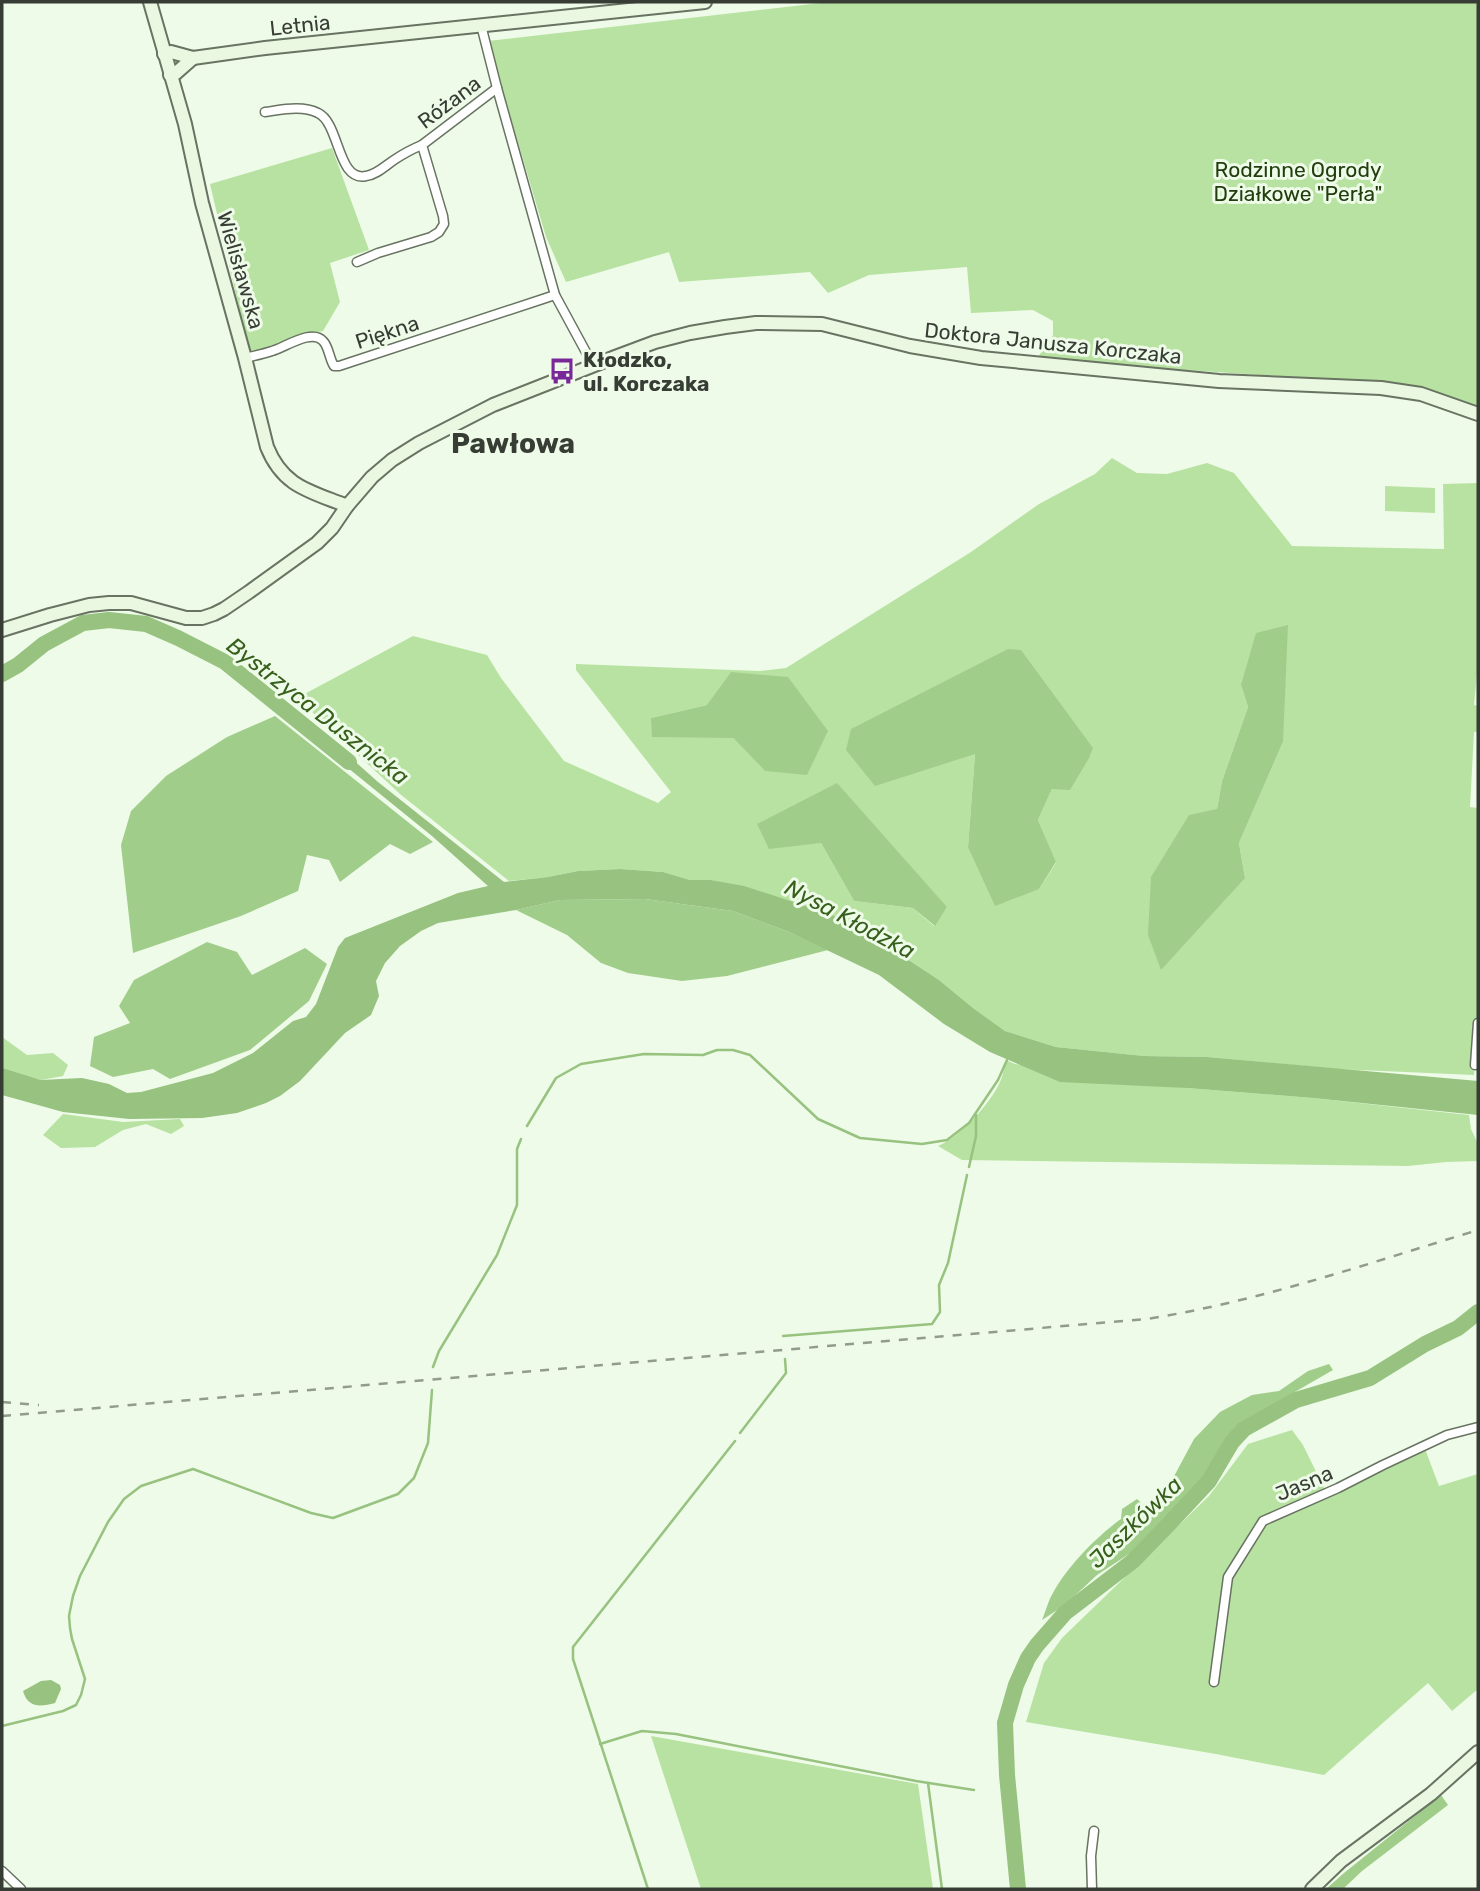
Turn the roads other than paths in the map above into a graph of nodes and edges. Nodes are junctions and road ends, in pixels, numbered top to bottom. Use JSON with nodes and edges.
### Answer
{"nodes":[{"id":1,"x":150,"y":2,"type":"edge"},
{"id":2,"x":705,"y":2,"type":"edge"},
{"id":3,"x":481,"y":25,"type":"junction"},
{"id":4,"x":164,"y":54,"type":"junction"},
{"id":5,"x":193,"y":58,"type":"junction"},
{"id":6,"x":170,"y":75,"type":"junction"},
{"id":7,"x":497,"y":88,"type":"junction"},
{"id":8,"x":265,"y":112,"type":"dead end"},
{"id":9,"x":422,"y":145,"type":"junction"},
{"id":10,"x":357,"y":262,"type":"dead end"},
{"id":11,"x":555,"y":295,"type":"junction"},
{"id":12,"x":245,"y":358,"type":"junction"},
{"id":13,"x":593,"y":365,"type":"junction"},
{"id":14,"x":1478,"y":414,"type":"edge"},
{"id":15,"x":347,"y":506,"type":"junction"},
{"id":16,"x":2,"y":630,"type":"edge"},
{"id":17,"x":1478,"y":1023,"type":"edge"},
{"id":18,"x":1475,"y":1065,"type":"dead end"},
{"id":19,"x":1478,"y":1427,"type":"edge"},
{"id":20,"x":1214,"y":1682,"type":"dead end"},
{"id":21,"x":1478,"y":1752,"type":"edge"},
{"id":22,"x":1094,"y":1831,"type":"dead end"},
{"id":23,"x":2,"y":1871,"type":"edge"},
{"id":24,"x":20,"y":1889,"type":"edge"},
{"id":25,"x":1091,"y":1889,"type":"edge"},
{"id":26,"x":1312,"y":1889,"type":"edge"}],
"edges":[{"from":1,"to":4,"type":"street","name":"Wielisławska"},
{"from":2,"to":3,"type":"street","name":"Letnia"},
{"from":3,"to":5,"type":"street","name":"Letnia"},
{"from":3,"to":7,"type":"street"},
{"from":4,"to":5,"type":"street","name":"Letnia"},
{"from":4,"to":6,"type":"street","name":"Wielisławska"},
{"from":5,"to":6,"type":"street","name":"Letnia"},
{"from":6,"to":12,"type":"street","name":"Wielisławska"},
{"from":7,"to":9,"type":"street","name":"Różana"},
{"from":7,"to":11,"type":"street"},
{"from":8,"to":9,"type":"street","name":"Różana"},
{"from":9,"to":10,"type":"street","name":"Różana"},
{"from":11,"to":12,"type":"street","name":"Piękna"},
{"from":11,"to":13,"type":"street"},
{"from":12,"to":15,"type":"street","name":"Wielisławska"},
{"from":13,"to":14,"type":"street","name":"Doktora Janusza Korczaka"},
{"from":13,"to":15,"type":"street","name":"Doktora Janusza Korczaka"},
{"from":15,"to":16,"type":"street","name":"Doktora Janusza Korczaka"},
{"from":17,"to":18,"type":"street"},
{"from":19,"to":20,"type":"street","name":"Jasna"},
{"from":21,"to":26,"type":"street"},
{"from":22,"to":25,"type":"street"},
{"from":23,"to":24,"type":"street"}]}
